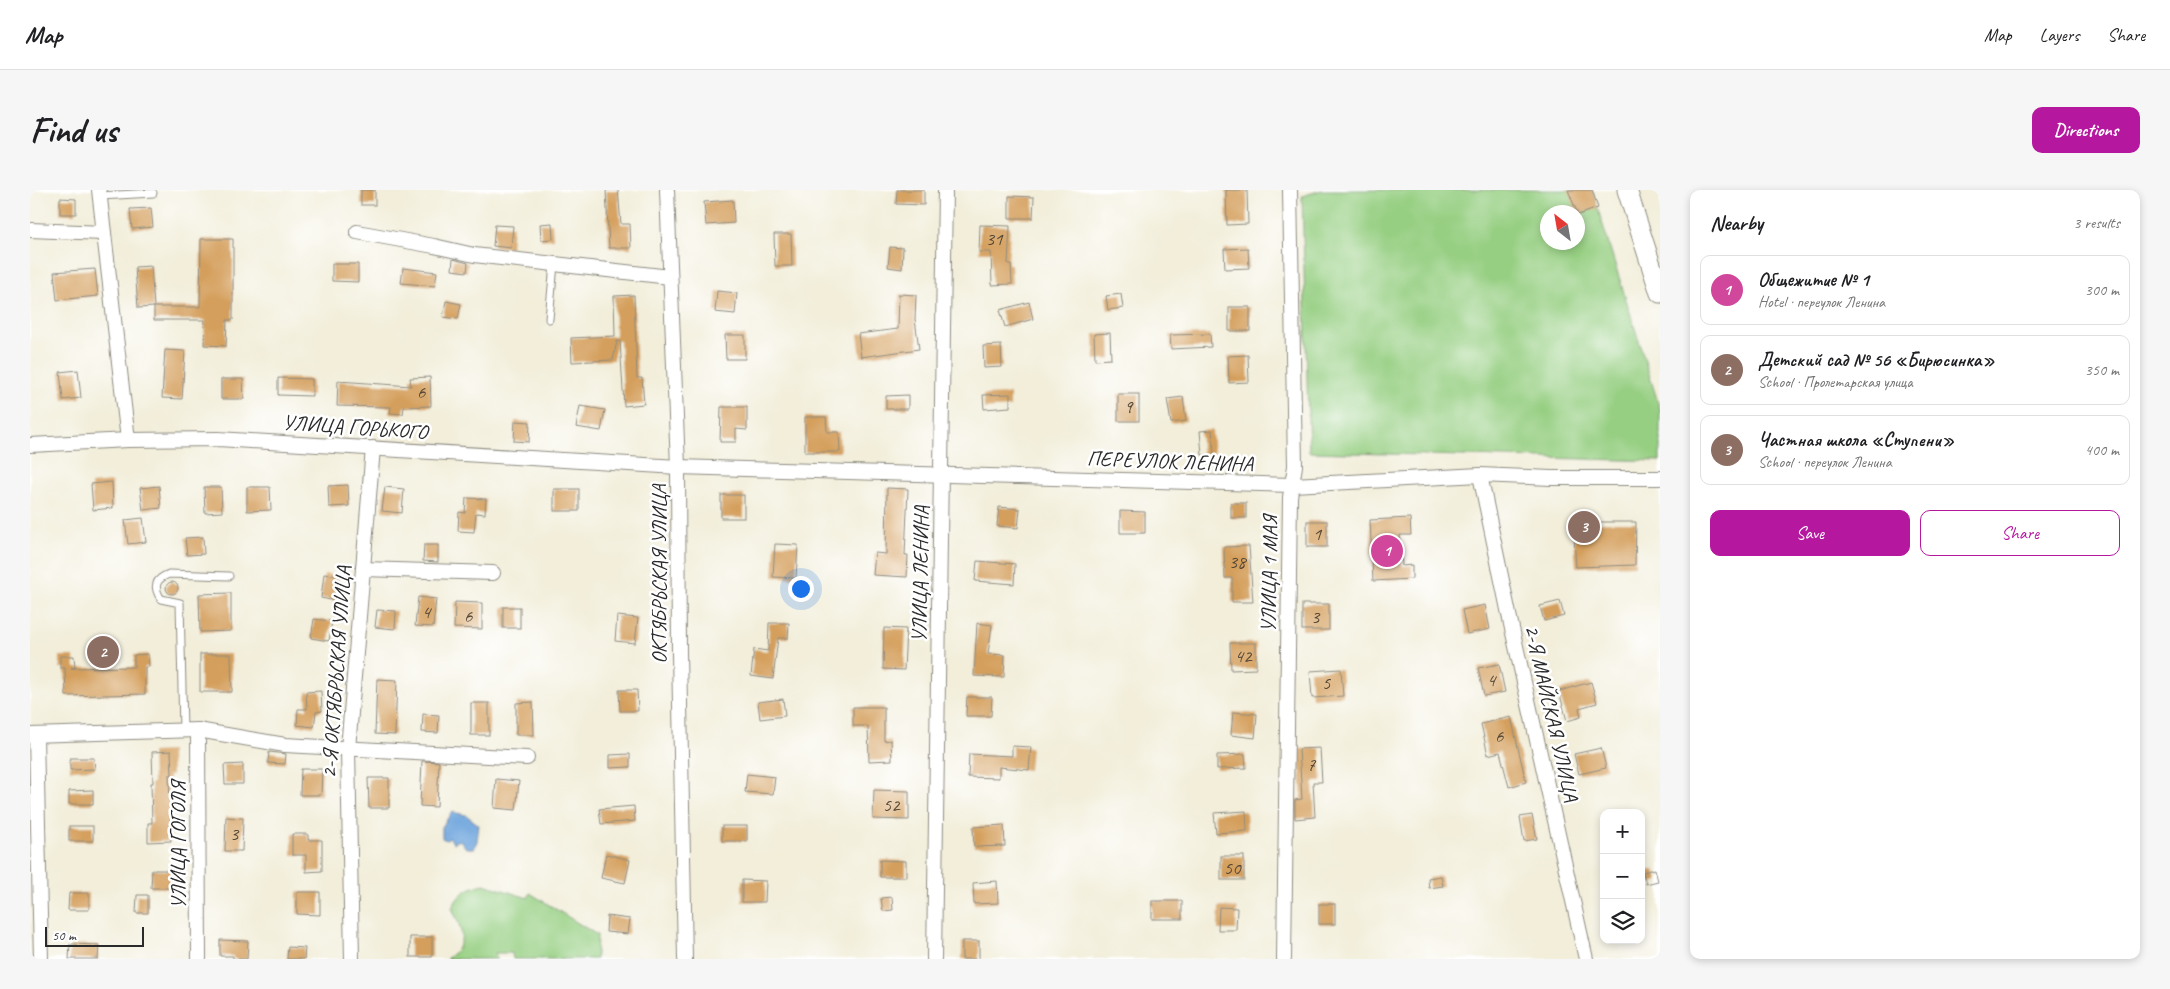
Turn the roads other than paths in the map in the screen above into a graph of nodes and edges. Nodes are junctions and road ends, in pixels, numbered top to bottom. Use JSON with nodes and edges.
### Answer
{"nodes":[{"id":1,"x":667,"y":190,"type":"edge"},
{"id":2,"x":945,"y":190,"type":"edge"},
{"id":3,"x":1290,"y":190,"type":"edge"},
{"id":4,"x":1626,"y":190,"type":"edge"},
{"id":5,"x":99,"y":193,"type":"edge"},
{"id":6,"x":153,"y":193,"type":"dead end"},
{"id":7,"x":30,"y":230,"type":"edge"},
{"id":8,"x":357,"y":232,"type":"dead end"},
{"id":9,"x":104,"y":233,"type":"junction"},
{"id":10,"x":554,"y":264,"type":"junction"},
{"id":11,"x":670,"y":277,"type":"junction"},
{"id":12,"x":1660,"y":293,"type":"edge"},
{"id":13,"x":548,"y":320,"type":"dead end"},
{"id":14,"x":128,"y":440,"type":"junction"},
{"id":15,"x":30,"y":445,"type":"edge"},
{"id":16,"x":373,"y":448,"type":"junction"},
{"id":17,"x":678,"y":467,"type":"junction"},
{"id":18,"x":942,"y":474,"type":"junction"},
{"id":19,"x":1480,"y":475,"type":"junction"},
{"id":20,"x":1660,"y":478,"type":"edge"},
{"id":21,"x":1293,"y":485,"type":"junction"},
{"id":22,"x":363,"y":569,"type":"junction"},
{"id":23,"x":493,"y":574,"type":"dead end"},
{"id":24,"x":229,"y":576,"type":"dead end"},
{"id":25,"x":183,"y":730,"type":"junction"},
{"id":26,"x":198,"y":730,"type":"junction"},
{"id":27,"x":33,"y":735,"type":"edge"},
{"id":28,"x":348,"y":749,"type":"junction"},
{"id":29,"x":527,"y":758,"type":"dead end"},
{"id":30,"x":41,"y":959,"type":"edge"},
{"id":31,"x":199,"y":959,"type":"edge"},
{"id":32,"x":352,"y":959,"type":"edge"},
{"id":33,"x":685,"y":959,"type":"edge"},
{"id":34,"x":934,"y":959,"type":"edge"},
{"id":35,"x":1284,"y":959,"type":"edge"},
{"id":36,"x":1586,"y":959,"type":"edge"}],
"edges":[{"from":1,"to":11,"type":"street","name":"ОКТЯБРЬСКАЯ УЛИЦА"},
{"from":2,"to":18,"type":"street","name":"УЛИЦА ЛЕНИНА"},
{"from":3,"to":21,"type":"street","name":"УЛИЦА 1 МАЯ"},
{"from":4,"to":12,"type":"street"},
{"from":5,"to":6,"type":"lane"},
{"from":5,"to":9,"type":"street"},
{"from":7,"to":9,"type":"street"},
{"from":8,"to":10,"type":"street"},
{"from":9,"to":14,"type":"street"},
{"from":10,"to":11,"type":"street"},
{"from":10,"to":13,"type":"lane"},
{"from":11,"to":17,"type":"street","name":"ОКТЯБРЬСКАЯ УЛИЦА"},
{"from":14,"to":15,"type":"street","name":"УЛИЦА ГОРЬКОГО"},
{"from":14,"to":16,"type":"street","name":"УЛИЦА ГОРЬКОГО"},
{"from":16,"to":17,"type":"street","name":"УЛИЦА ГОРЬКОГО"},
{"from":16,"to":22,"type":"street","name":"2-Я ОКТЯБРЬСКАЯ УЛИЦА"},
{"from":17,"to":18,"type":"street","name":"ПЕРЕУЛОК ЛЕНИНА"},
{"from":17,"to":33,"type":"street","name":"ОКТЯБРЬСКАЯ УЛИЦА"},
{"from":18,"to":21,"type":"street","name":"ПЕРЕУЛОК ЛЕНИНА"},
{"from":18,"to":34,"type":"street","name":"УЛИЦА ЛЕНИНА"},
{"from":19,"to":20,"type":"street","name":"ПЕРЕУЛОК ЛЕНИНА"},
{"from":19,"to":21,"type":"street","name":"ПЕРЕУЛОК ЛЕНИНА"},
{"from":19,"to":36,"type":"street","name":"2-Я МАЙСКАЯ УЛИЦА"},
{"from":21,"to":35,"type":"street","name":"УЛИЦА 1 МАЯ"},
{"from":22,"to":23,"type":"street"},
{"from":22,"to":28,"type":"street","name":"2-Я ОКТЯБРЬСКАЯ УЛИЦА"},
{"from":24,"to":25,"type":"lane"},
{"from":25,"to":26,"type":"street"},
{"from":25,"to":27,"type":"street"},
{"from":26,"to":28,"type":"street"},
{"from":26,"to":31,"type":"street","name":"УЛИЦА ГОГОЛЯ"},
{"from":27,"to":30,"type":"street"},
{"from":28,"to":29,"type":"street"},
{"from":28,"to":32,"type":"street","name":"2-Я ОКТЯБРЬСКАЯ УЛИЦА"}]}
